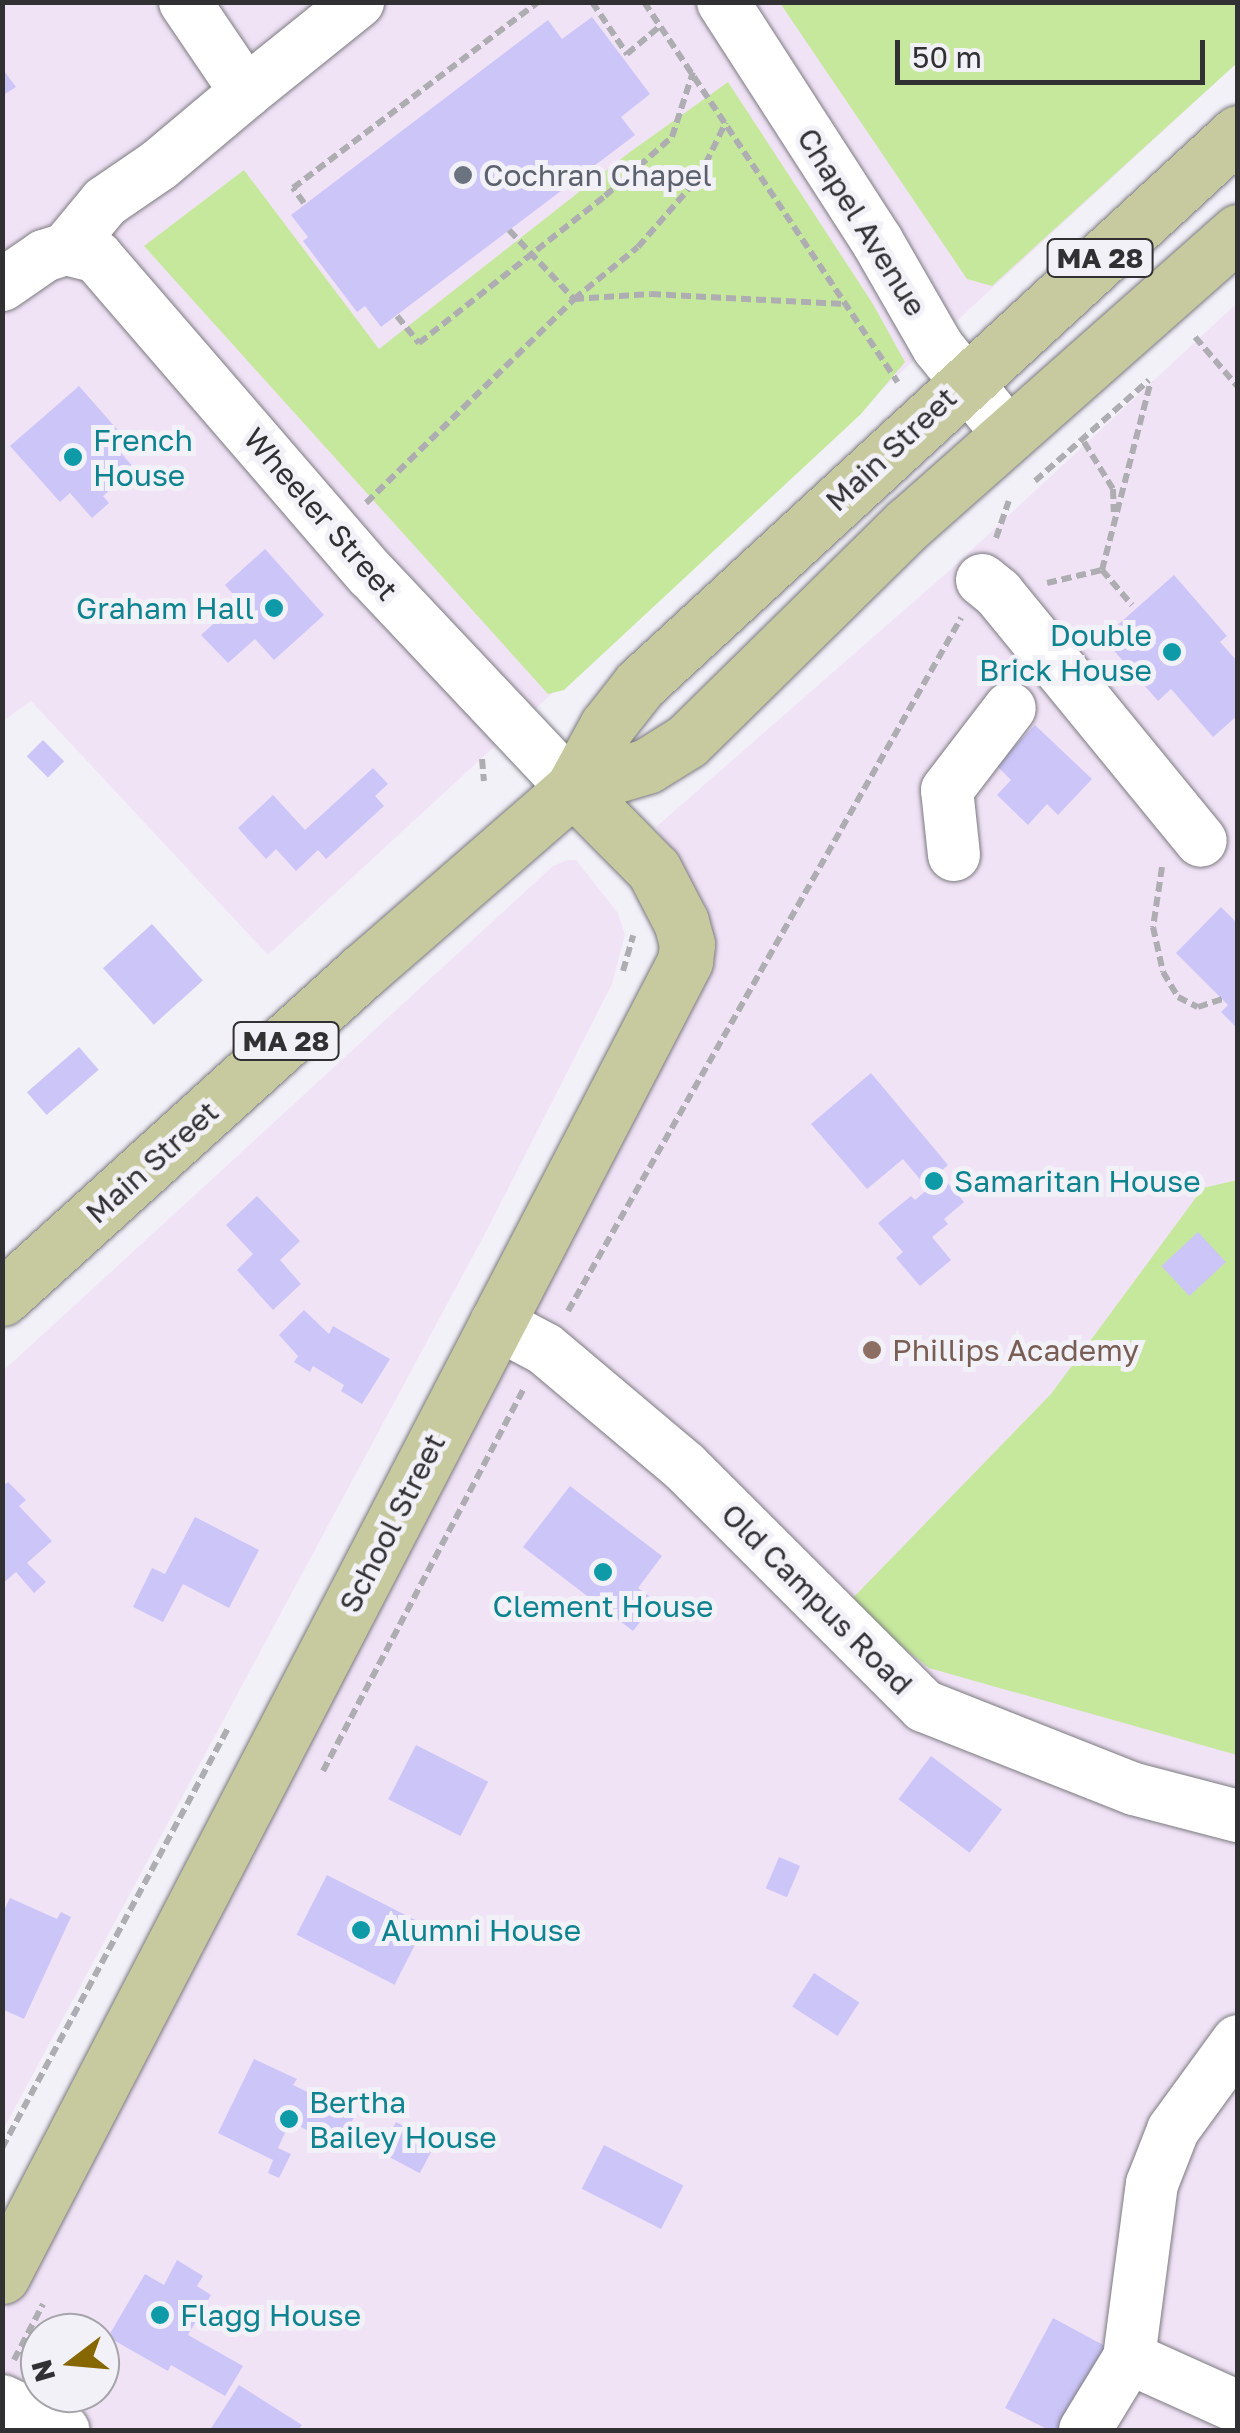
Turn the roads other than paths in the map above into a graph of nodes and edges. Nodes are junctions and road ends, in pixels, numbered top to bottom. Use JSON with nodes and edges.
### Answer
{"nodes":[{"id":1,"x":186,"y":2,"type":"edge"},
{"id":2,"x":358,"y":2,"type":"edge"},
{"id":3,"x":722,"y":2,"type":"edge"},
{"id":4,"x":246,"y":92,"type":"junction"},
{"id":5,"x":1238,"y":133,"type":"edge"},
{"id":6,"x":1238,"y":232,"type":"edge"},
{"id":7,"x":66,"y":248,"type":"junction"},
{"id":8,"x":2,"y":285,"type":"edge"},
{"id":9,"x":962,"y":383,"type":"junction"},
{"id":10,"x":1009,"y":435,"type":"junction"},
{"id":11,"x":982,"y":580,"type":"road end"},
{"id":12,"x":1010,"y":708,"type":"dead end"},
{"id":13,"x":573,"y":788,"type":"junction"},
{"id":14,"x":1200,"y":843,"type":"edge"},
{"id":15,"x":954,"y":854,"type":"dead end"},
{"id":16,"x":2,"y":1298,"type":"edge"},
{"id":17,"x":496,"y":1323,"type":"junction"},
{"id":18,"x":1238,"y":1816,"type":"edge"},
{"id":19,"x":1238,"y":2041,"type":"edge"},
{"id":20,"x":2,"y":2276,"type":"edge"},
{"id":21,"x":1129,"y":2358,"type":"junction"},
{"id":22,"x":2,"y":2401,"type":"edge"},
{"id":23,"x":1236,"y":2406,"type":"edge"},
{"id":24,"x":63,"y":2430,"type":"edge"},
{"id":25,"x":1085,"y":2430,"type":"edge"}],
"edges":[{"from":1,"to":4,"type":"street"},
{"from":2,"to":4,"type":"street"},
{"from":3,"to":9,"type":"street","name":"Chapel Avenue"},
{"from":4,"to":7,"type":"street"},
{"from":5,"to":9,"type":"main road","name":"Main Street","number":"MA 28"},
{"from":6,"to":10,"type":"main road","name":"Main Street","number":"MA 28"},
{"from":7,"to":8,"type":"street"},
{"from":7,"to":13,"type":"street","name":"Wheeler Street"},
{"from":9,"to":10,"type":"street","name":"Chapel Avenue"},
{"from":9,"to":13,"type":"main road","name":"Main Street","number":"MA 28"},
{"from":10,"to":13,"type":"main road","name":"Main Street","number":"MA 28"},
{"from":11,"to":14,"type":"street"},
{"from":12,"to":15,"type":"street"},
{"from":13,"to":16,"type":"main road","name":"Main Street","number":"MA 28"},
{"from":13,"to":17,"type":"main road","name":"School Street"},
{"from":17,"to":18,"type":"street","name":"Old Campus Road"},
{"from":17,"to":20,"type":"main road","name":"School Street"},
{"from":19,"to":21,"type":"street"},
{"from":21,"to":23,"type":"street"},
{"from":21,"to":25,"type":"street"},
{"from":22,"to":24,"type":"street"}]}
